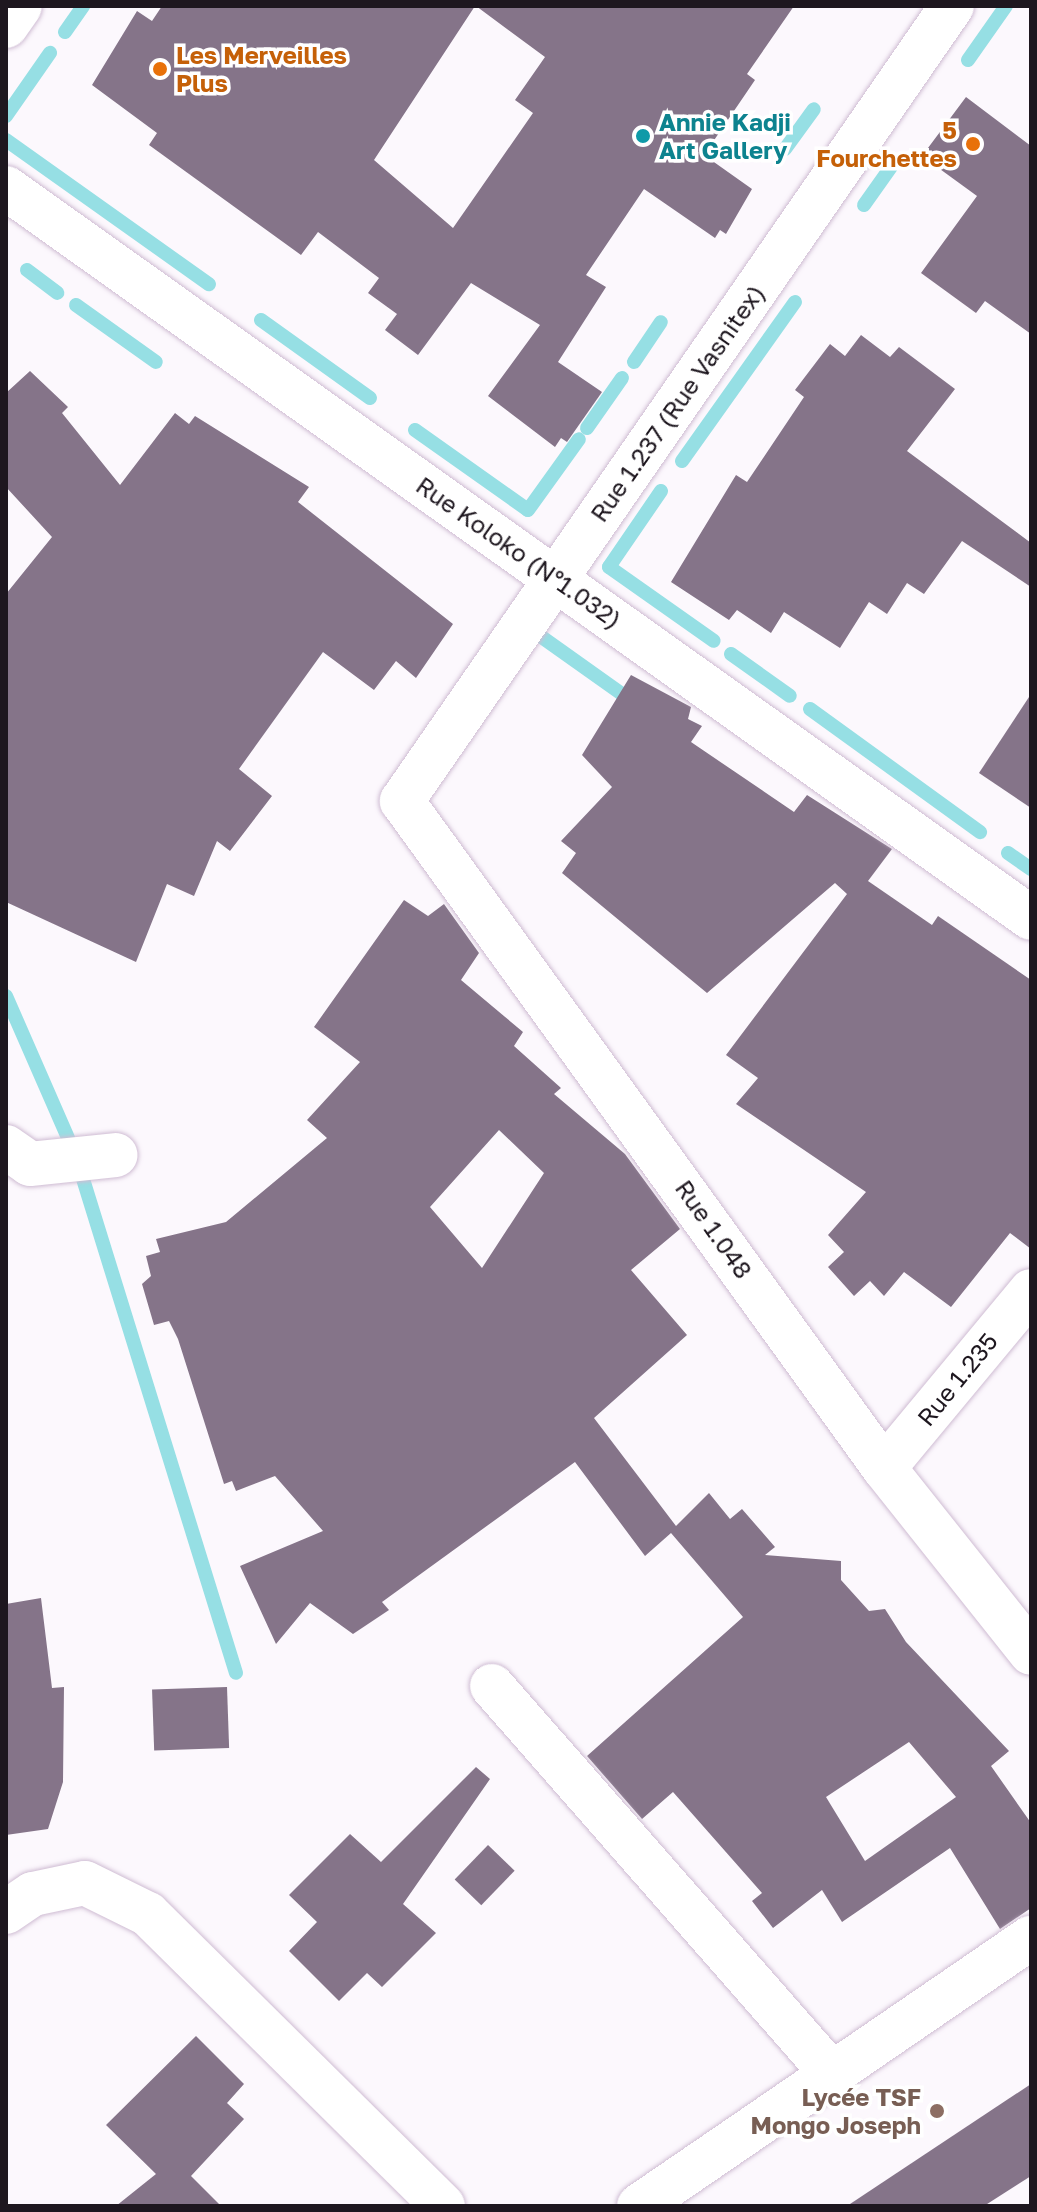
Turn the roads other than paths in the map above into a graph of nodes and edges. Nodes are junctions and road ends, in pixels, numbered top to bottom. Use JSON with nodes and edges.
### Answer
{"nodes":[{"id":1,"x":20,"y":6,"type":"edge"},
{"id":2,"x":952,"y":6,"type":"edge"},
{"id":3,"x":6,"y":26,"type":"edge"},
{"id":4,"x":6,"y":188,"type":"edge"},
{"id":5,"x":557,"y":578,"type":"junction"},
{"id":6,"x":402,"y":801,"type":"joint"},
{"id":7,"x":1031,"y":918,"type":"edge"},
{"id":8,"x":6,"y":1147,"type":"edge"},
{"id":9,"x":116,"y":1155,"type":"dead end"},
{"id":10,"x":1031,"y":1291,"type":"edge"},
{"id":11,"x":884,"y":1468,"type":"junction"},
{"id":12,"x":1031,"y":1653,"type":"edge"},
{"id":13,"x":492,"y":1686,"type":"dead end"},
{"id":14,"x":6,"y":1912,"type":"edge"},
{"id":15,"x":1031,"y":1938,"type":"edge"},
{"id":16,"x":833,"y":2075,"type":"junction"},
{"id":17,"x":443,"y":2206,"type":"edge"},
{"id":18,"x":639,"y":2206,"type":"edge"}],
"edges":[{"from":1,"to":3,"type":"street"},
{"from":2,"to":5,"type":"street","name":"Rue 1.237 (Rue Vasnitex)"},
{"from":4,"to":5,"type":"street","name":"Rue Koloko (N°1.032)"},
{"from":5,"to":6,"type":"street","name":"Rue 1.237 (Rue Vasnitex)"},
{"from":5,"to":7,"type":"street","name":"Rue Koloko (N°1.032)"},
{"from":6,"to":11,"type":"street","name":"Rue 1.048"},
{"from":8,"to":9,"type":"street"},
{"from":10,"to":11,"type":"street","name":"Rue 1.235"},
{"from":11,"to":12,"type":"street","name":"Rue 1.048"},
{"from":13,"to":16,"type":"street"},
{"from":14,"to":17,"type":"street"},
{"from":15,"to":16,"type":"street"},
{"from":16,"to":18,"type":"street"}]}
